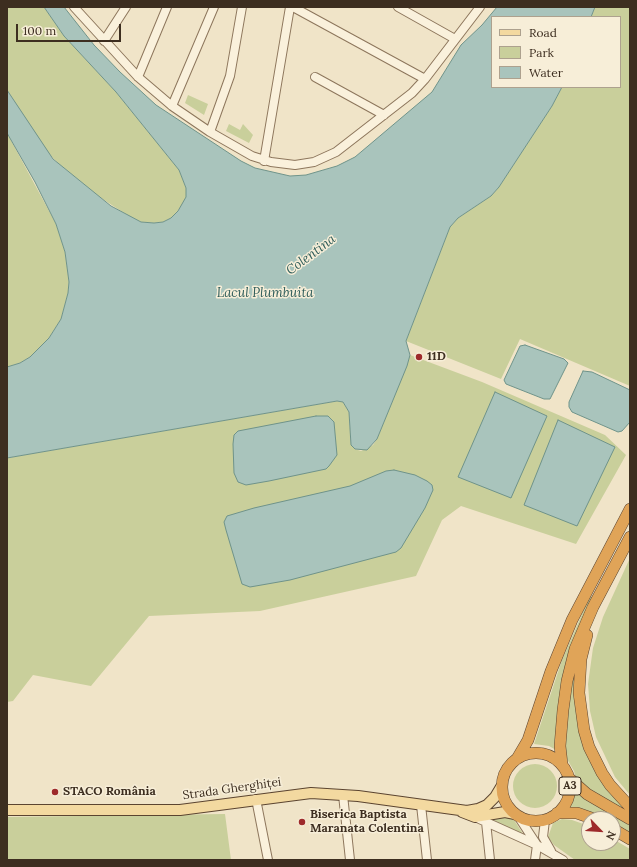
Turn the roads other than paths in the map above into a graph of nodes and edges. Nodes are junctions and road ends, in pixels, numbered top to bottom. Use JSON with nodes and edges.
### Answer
{"nodes":[{"id":1,"x":126,"y":7,"type":"edge"},
{"id":2,"x":167,"y":7,"type":"edge"},
{"id":3,"x":214,"y":7,"type":"edge"},
{"id":4,"x":242,"y":7,"type":"edge"},
{"id":5,"x":292,"y":7,"type":"edge"},
{"id":6,"x":398,"y":7,"type":"edge"},
{"id":7,"x":480,"y":7,"type":"edge"},
{"id":8,"x":77,"y":8,"type":"edge"},
{"id":9,"x":455,"y":39,"type":"junction"},
{"id":10,"x":104,"y":41,"type":"junction"},
{"id":11,"x":138,"y":76,"type":"junction"},
{"id":12,"x":315,"y":77,"type":"dead end"},
{"id":13,"x":425,"y":79,"type":"junction"},
{"id":14,"x":172,"y":106,"type":"junction"},
{"id":15,"x":384,"y":115,"type":"junction"},
{"id":16,"x":210,"y":132,"type":"junction"},
{"id":17,"x":264,"y":160,"type":"junction"},
{"id":18,"x":630,"y":509,"type":"edge"},
{"id":19,"x":630,"y":537,"type":"edge"},
{"id":20,"x":603,"y":588,"type":"junction"},
{"id":21,"x":518,"y":757,"type":"junction"},
{"id":22,"x":562,"y":764,"type":"junction"},
{"id":23,"x":569,"y":778,"type":"junction"},
{"id":24,"x":501,"y":787,"type":"junction"},
{"id":25,"x":343,"y":795,"type":"junction"},
{"id":26,"x":256,"y":799,"type":"junction"},
{"id":27,"x":421,"y":805,"type":"junction"},
{"id":28,"x":630,"y":807,"type":"edge"},
{"id":29,"x":7,"y":810,"type":"edge"},
{"id":30,"x":459,"y":811,"type":"junction"},
{"id":31,"x":557,"y":813,"type":"junction"},
{"id":32,"x":516,"y":815,"type":"junction"},
{"id":33,"x":581,"y":815,"type":"edge"},
{"id":34,"x":475,"y":817,"type":"junction"},
{"id":35,"x":630,"y":819,"type":"edge"},
{"id":36,"x":545,"y":820,"type":"junction"},
{"id":37,"x":486,"y":822,"type":"junction"},
{"id":38,"x":621,"y":834,"type":"edge"},
{"id":39,"x":630,"y":839,"type":"edge"},
{"id":40,"x":537,"y":845,"type":"junction"},
{"id":41,"x":554,"y":854,"type":"junction"},
{"id":42,"x":268,"y":860,"type":"edge"},
{"id":43,"x":350,"y":860,"type":"edge"},
{"id":44,"x":427,"y":860,"type":"edge"},
{"id":45,"x":490,"y":860,"type":"edge"},
{"id":46,"x":535,"y":860,"type":"edge"},
{"id":47,"x":563,"y":860,"type":"edge"}],
"edges":[{"from":1,"to":10,"type":"street"},
{"from":2,"to":11,"type":"street"},
{"from":3,"to":14,"type":"street"},
{"from":4,"to":16,"type":"street"},
{"from":5,"to":13,"type":"street"},
{"from":5,"to":17,"type":"street"},
{"from":6,"to":9,"type":"street"},
{"from":7,"to":9,"type":"street"},
{"from":8,"to":10,"type":"street"},
{"from":9,"to":13,"type":"street"},
{"from":10,"to":11,"type":"street"},
{"from":11,"to":14,"type":"street"},
{"from":12,"to":15,"type":"street"},
{"from":13,"to":15,"type":"street"},
{"from":14,"to":16,"type":"street"},
{"from":15,"to":17,"type":"street"},
{"from":16,"to":17,"type":"street"},
{"from":18,"to":21,"type":"highway"},
{"from":19,"to":20,"type":"highway","number":"A3"},
{"from":20,"to":22,"type":"highway","number":"A3"},
{"from":20,"to":28,"type":"highway"},
{"from":21,"to":22,"type":"highway","number":"A3"},
{"from":21,"to":24,"type":"highway"},
{"from":22,"to":23,"type":"highway","number":"A3"},
{"from":23,"to":31,"type":"highway","number":"A3"},
{"from":23,"to":35,"type":"highway","number":"A3"},
{"from":24,"to":30,"type":"main road","name":"Strada Gherghiței"},
{"from":24,"to":32,"type":"highway"},
{"from":25,"to":26,"type":"main road","name":"Strada Gherghiței"},
{"from":25,"to":27,"type":"main road","name":"Strada Gherghiței"},
{"from":25,"to":43,"type":"street"},
{"from":26,"to":29,"type":"main road","name":"Strada Gherghiței"},
{"from":26,"to":42,"type":"street"},
{"from":27,"to":30,"type":"main road","name":"Strada Gherghiței"},
{"from":27,"to":44,"type":"street"},
{"from":30,"to":34,"type":"main road","name":"Strada Gherghiței"},
{"from":31,"to":33,"type":"highway"},
{"from":31,"to":36,"type":"highway","number":"A3"},
{"from":32,"to":34,"type":"main road"},
{"from":32,"to":36,"type":"highway"},
{"from":32,"to":40,"type":"street","name":"Strada Gherghiței"},
{"from":34,"to":37,"type":"street","name":"Strada Gherghiței"},
{"from":36,"to":41,"type":"street","name":"Strada Gherghiței"},
{"from":37,"to":40,"type":"street","name":"Strada Gherghiței"},
{"from":37,"to":45,"type":"street"},
{"from":38,"to":39,"type":"highway"},
{"from":40,"to":41,"type":"street","name":"Strada Gherghiței"},
{"from":40,"to":46,"type":"street"},
{"from":41,"to":47,"type":"street","name":"Strada Gherghiței"}]}
